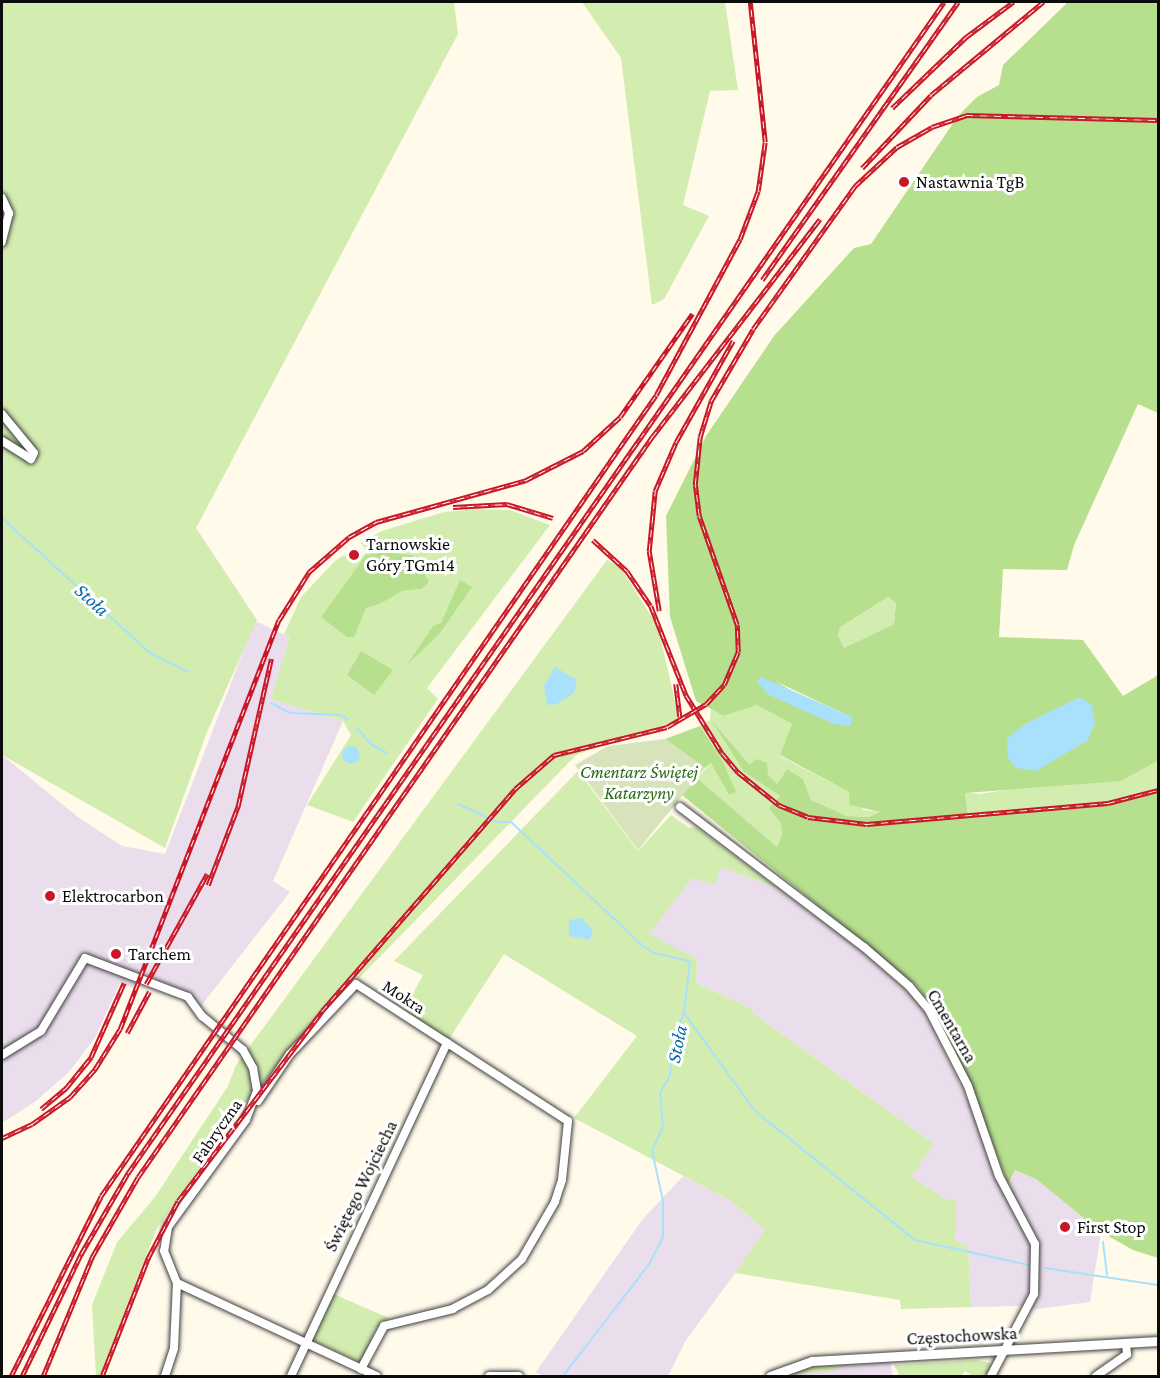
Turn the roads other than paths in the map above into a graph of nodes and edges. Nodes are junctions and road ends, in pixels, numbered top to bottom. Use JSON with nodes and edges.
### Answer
{"nodes":[{"id":1,"x":2,"y":198,"type":"edge"},
{"id":2,"x":2,"y":242,"type":"edge"},
{"id":3,"x":2,"y":414,"type":"edge"},
{"id":4,"x":2,"y":441,"type":"edge"},
{"id":5,"x":680,"y":807,"type":"dead end"},
{"id":6,"x":447,"y":1043,"type":"junction"},
{"id":7,"x":2,"y":1055,"type":"edge"},
{"id":8,"x":255,"y":1105,"type":"junction"},
{"id":9,"x":177,"y":1282,"type":"junction"},
{"id":10,"x":1158,"y":1341,"type":"edge"},
{"id":11,"x":1126,"y":1343,"type":"junction"},
{"id":12,"x":305,"y":1344,"type":"junction"},
{"id":13,"x":1001,"y":1350,"type":"junction"},
{"id":14,"x":361,"y":1370,"type":"junction"},
{"id":15,"x":165,"y":1377,"type":"edge"},
{"id":16,"x":291,"y":1377,"type":"edge"},
{"id":17,"x":376,"y":1377,"type":"edge"},
{"id":18,"x":489,"y":1377,"type":"edge"},
{"id":19,"x":518,"y":1377,"type":"edge"},
{"id":20,"x":770,"y":1377,"type":"edge"},
{"id":21,"x":991,"y":1377,"type":"edge"},
{"id":22,"x":1096,"y":1377,"type":"edge"}],
"edges":[{"from":1,"to":2,"type":"street"},
{"from":3,"to":4,"type":"street"},
{"from":5,"to":13,"type":"street","name":"Cmentarna"},
{"from":6,"to":8,"type":"street","name":"Mokra"},
{"from":6,"to":12,"type":"street","name":"Świętego Wojciecha"},
{"from":6,"to":14,"type":"street","name":"Mokra"},
{"from":7,"to":8,"type":"street","name":"Fabryczna"},
{"from":8,"to":9,"type":"street","name":"Fabryczna"},
{"from":9,"to":12,"type":"street"},
{"from":9,"to":15,"type":"street"},
{"from":10,"to":11,"type":"street","name":"Częstochowska"},
{"from":11,"to":13,"type":"street","name":"Częstochowska"},
{"from":11,"to":22,"type":"street"},
{"from":12,"to":14,"type":"street"},
{"from":12,"to":16,"type":"street","name":"Świętego Wojciecha"},
{"from":13,"to":20,"type":"street","name":"Częstochowska"},
{"from":13,"to":21,"type":"street","name":"Cmentarna"},
{"from":14,"to":17,"type":"street"},
{"from":18,"to":19,"type":"street"}]}
